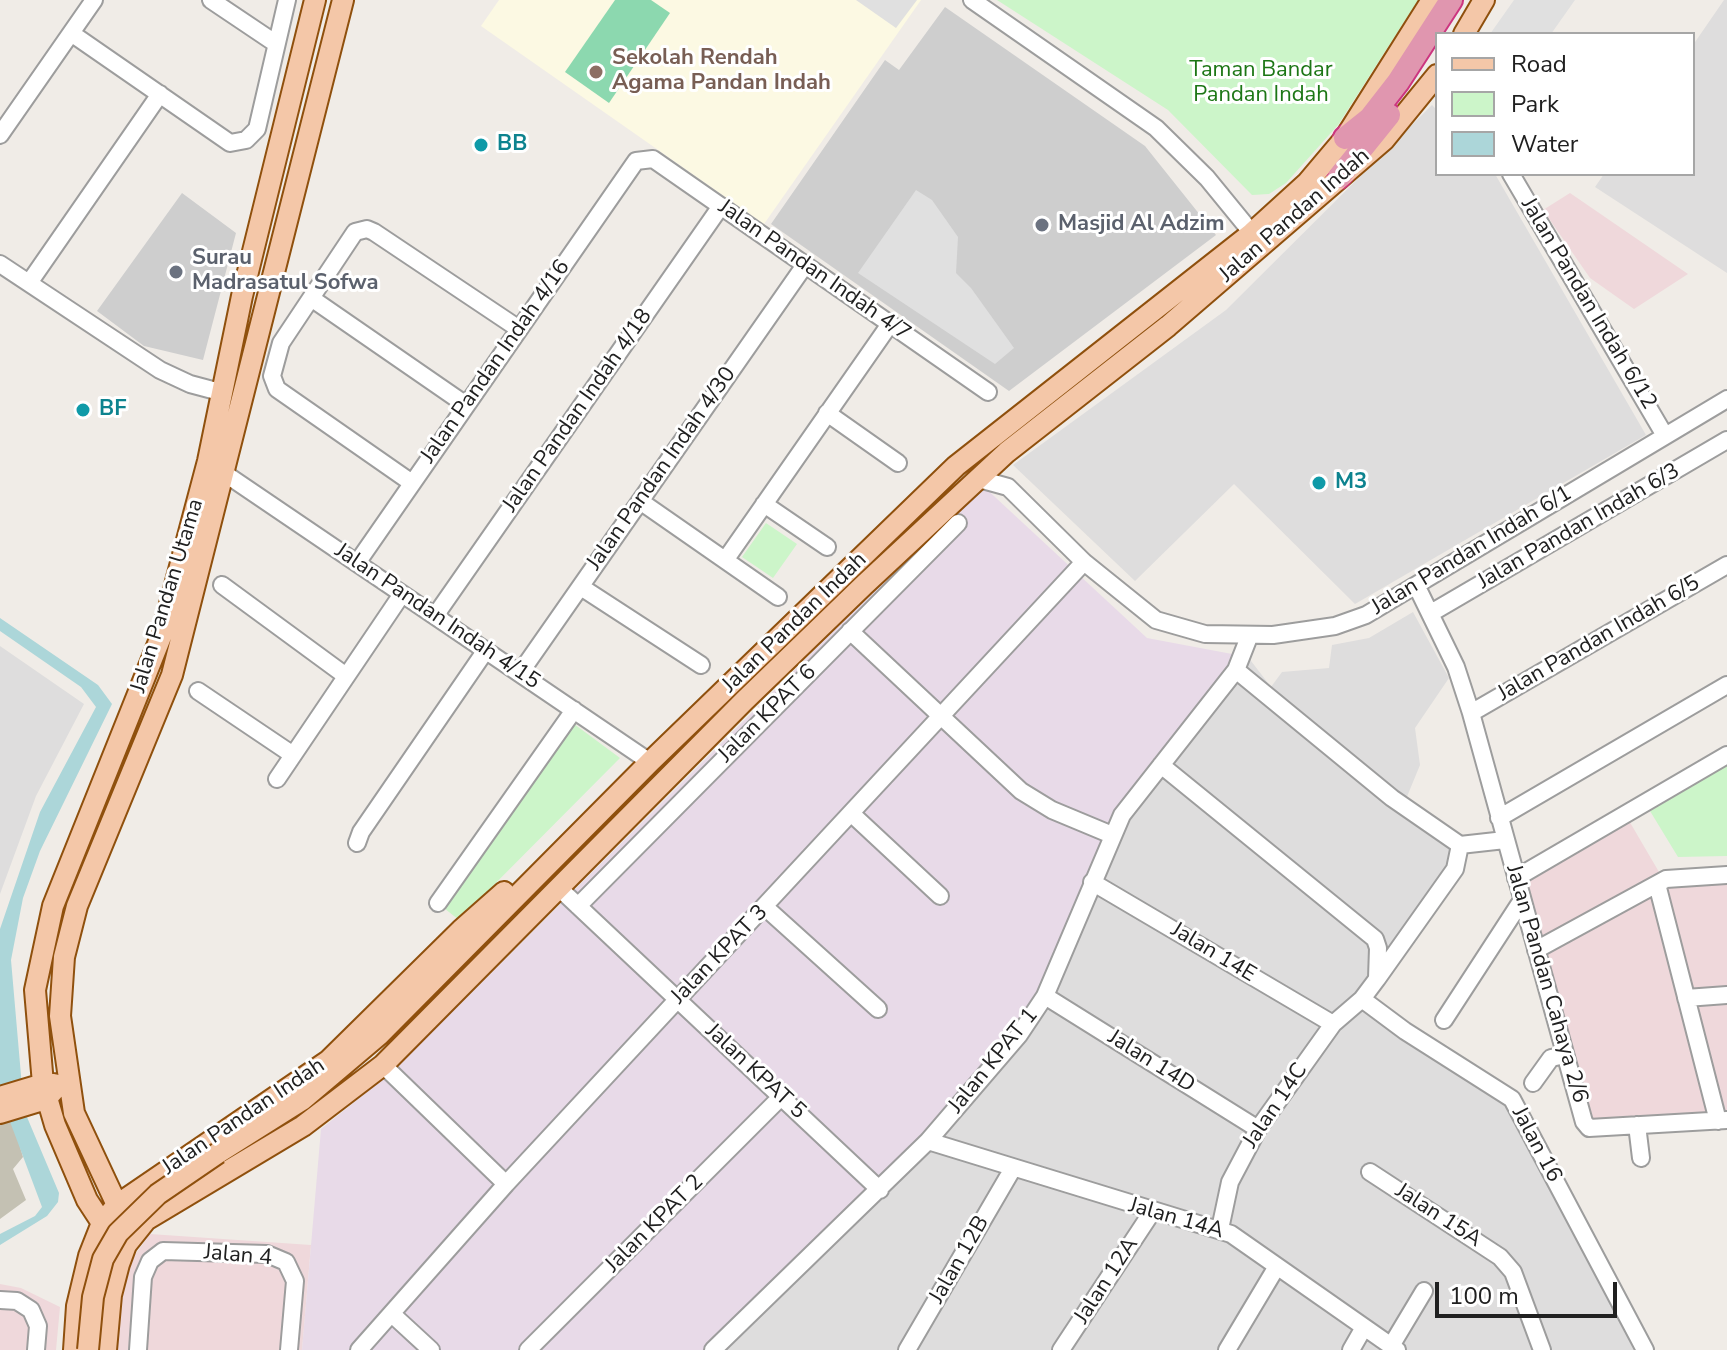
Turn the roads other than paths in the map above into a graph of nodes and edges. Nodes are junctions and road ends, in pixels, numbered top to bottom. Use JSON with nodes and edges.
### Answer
{"nodes":[{"id":1,"x":94,"y":0,"type":"edge"},
{"id":2,"x":211,"y":0,"type":"edge"},
{"id":3,"x":287,"y":0,"type":"edge"},
{"id":4,"x":315,"y":0,"type":"edge"},
{"id":5,"x":343,"y":0,"type":"edge"},
{"id":6,"x":972,"y":0,"type":"edge"},
{"id":7,"x":1432,"y":0,"type":"edge"},
{"id":8,"x":1451,"y":0,"type":"edge"},
{"id":9,"x":1468,"y":0,"type":"edge"},
{"id":10,"x":1484,"y":0,"type":"edge"},
{"id":11,"x":1446,"y":32,"type":"edge"},
{"id":12,"x":1448,"y":32,"type":"edge"},
{"id":13,"x":1449,"y":32,"type":"edge"},
{"id":14,"x":71,"y":33,"type":"junction"},
{"id":15,"x":275,"y":43,"type":"junction"},
{"id":16,"x":1435,"y":47,"type":"edge"},
{"id":17,"x":1435,"y":50,"type":"edge"},
{"id":18,"x":1435,"y":83,"type":"edge"},
{"id":19,"x":160,"y":94,"type":"junction"},
{"id":20,"x":0,"y":135,"type":"edge"},
{"id":21,"x":1345,"y":138,"type":"junction"},
{"id":22,"x":636,"y":161,"type":"joint"},
{"id":23,"x":1512,"y":176,"type":"edge"},
{"id":24,"x":1339,"y":177,"type":"junction"},
{"id":25,"x":721,"y":206,"type":"junction"},
{"id":26,"x":1252,"y":233,"type":"junction"},
{"id":27,"x":0,"y":264,"type":"edge"},
{"id":28,"x":805,"y":265,"type":"junction"},
{"id":29,"x":29,"y":283,"type":"junction"},
{"id":30,"x":311,"y":298,"type":"junction"},
{"id":31,"x":890,"y":324,"type":"junction"},
{"id":32,"x":519,"y":329,"type":"junction"},
{"id":33,"x":220,"y":392,"type":"junction"},
{"id":34,"x":988,"y":392,"type":"dead end"},
{"id":35,"x":1727,"y":399,"type":"edge"},
{"id":36,"x":466,"y":405,"type":"junction"},
{"id":37,"x":827,"y":413,"type":"junction"},
{"id":38,"x":1664,"y":434,"type":"junction"},
{"id":39,"x":1727,"y":440,"type":"edge"},
{"id":40,"x":1007,"y":452,"type":"junction"},
{"id":41,"x":898,"y":463,"type":"dead end"},
{"id":42,"x":216,"y":467,"type":"junction"},
{"id":43,"x":979,"y":479,"type":"junction"},
{"id":44,"x":412,"y":483,"type":"junction"},
{"id":45,"x":1008,"y":487,"type":"junction"},
{"id":46,"x":640,"y":501,"type":"junction"},
{"id":47,"x":764,"y":504,"type":"junction"},
{"id":48,"x":958,"y":523,"type":"dead end"},
{"id":49,"x":827,"y":547,"type":"dead end"},
{"id":50,"x":726,"y":559,"type":"junction"},
{"id":51,"x":1084,"y":562,"type":"junction"},
{"id":52,"x":357,"y":563,"type":"junction"},
{"id":53,"x":1727,"y":565,"type":"edge"},
{"id":54,"x":222,"y":585,"type":"dead end"},
{"id":55,"x":581,"y":587,"type":"junction"},
{"id":56,"x":1417,"y":587,"type":"junction"},
{"id":57,"x":402,"y":594,"type":"junction"},
{"id":58,"x":778,"y":597,"type":"dead end"},
{"id":59,"x":1431,"y":613,"type":"junction"},
{"id":60,"x":435,"y":616,"type":"junction"},
{"id":61,"x":850,"y":631,"type":"junction"},
{"id":62,"x":1249,"y":637,"type":"junction"},
{"id":63,"x":486,"y":650,"type":"junction"},
{"id":64,"x":701,"y":665,"type":"dead end"},
{"id":65,"x":1236,"y":670,"type":"junction"},
{"id":66,"x":520,"y":673,"type":"junction"},
{"id":67,"x":346,"y":676,"type":"junction"},
{"id":68,"x":1727,"y":685,"type":"edge"},
{"id":69,"x":198,"y":691,"type":"dead end"},
{"id":70,"x":574,"y":710,"type":"junction"},
{"id":71,"x":1471,"y":713,"type":"junction"},
{"id":72,"x":942,"y":718,"type":"junction"},
{"id":73,"x":293,"y":755,"type":"junction"},
{"id":74,"x":1727,"y":755,"type":"edge"},
{"id":75,"x":650,"y":762,"type":"junction"},
{"id":76,"x":1161,"y":765,"type":"junction"},
{"id":77,"x":277,"y":779,"type":"dead end"},
{"id":78,"x":853,"y":815,"type":"junction"},
{"id":79,"x":1499,"y":818,"type":"junction"},
{"id":80,"x":1112,"y":835,"type":"junction"},
{"id":81,"x":1505,"y":840,"type":"junction"},
{"id":82,"x":357,"y":843,"type":"dead end"},
{"id":83,"x":1460,"y":845,"type":"junction"},
{"id":84,"x":545,"y":869,"type":"junction"},
{"id":85,"x":1727,"y":875,"type":"edge"},
{"id":86,"x":1516,"y":878,"type":"junction"},
{"id":87,"x":1092,"y":882,"type":"junction"},
{"id":88,"x":1657,"y":884,"type":"junction"},
{"id":89,"x":560,"y":889,"type":"junction"},
{"id":90,"x":940,"y":896,"type":"dead end"},
{"id":91,"x":1522,"y":900,"type":"junction"},
{"id":92,"x":438,"y":903,"type":"dead end"},
{"id":93,"x":578,"y":906,"type":"junction"},
{"id":94,"x":766,"y":908,"type":"junction"},
{"id":95,"x":1536,"y":950,"type":"junction"},
{"id":96,"x":1377,"y":979,"type":"junction"},
{"id":97,"x":1727,"y":995,"type":"edge"},
{"id":98,"x":1045,"y":996,"type":"junction"},
{"id":99,"x":1686,"y":998,"type":"junction"},
{"id":100,"x":1362,"y":999,"type":"junction"},
{"id":101,"x":677,"y":1000,"type":"junction"},
{"id":102,"x":878,"y":1009,"type":"dead end"},
{"id":103,"x":1444,"y":1020,"type":"dead end"},
{"id":104,"x":1333,"y":1024,"type":"junction"},
{"id":105,"x":1565,"y":1055,"type":"junction"},
{"id":106,"x":383,"y":1065,"type":"junction"},
{"id":107,"x":1533,"y":1083,"type":"dead end"},
{"id":108,"x":42,"y":1095,"type":"junction"},
{"id":109,"x":781,"y":1097,"type":"junction"},
{"id":110,"x":1,"y":1108,"type":"edge"},
{"id":111,"x":1723,"y":1120,"type":"edge"},
{"id":112,"x":1637,"y":1125,"type":"junction"},
{"id":113,"x":1258,"y":1129,"type":"junction"},
{"id":114,"x":928,"y":1141,"type":"junction"},
{"id":115,"x":1641,"y":1158,"type":"dead end"},
{"id":116,"x":1012,"y":1170,"type":"junction"},
{"id":117,"x":1370,"y":1172,"type":"dead end"},
{"id":118,"x":155,"y":1178,"type":"junction"},
{"id":119,"x":506,"y":1184,"type":"junction"},
{"id":120,"x":880,"y":1190,"type":"junction"},
{"id":121,"x":171,"y":1203,"type":"junction"},
{"id":122,"x":117,"y":1205,"type":"junction"},
{"id":123,"x":1152,"y":1212,"type":"junction"},
{"id":124,"x":102,"y":1223,"type":"junction"},
{"id":125,"x":1220,"y":1229,"type":"junction"},
{"id":126,"x":131,"y":1237,"type":"junction"},
{"id":127,"x":1276,"y":1268,"type":"junction"},
{"id":128,"x":80,"y":1290,"type":"junction"},
{"id":129,"x":1424,"y":1291,"type":"dead end"},
{"id":130,"x":111,"y":1295,"type":"junction"},
{"id":131,"x":0,"y":1300,"type":"edge"},
{"id":132,"x":393,"y":1315,"type":"junction"},
{"id":133,"x":1363,"y":1329,"type":"junction"},
{"id":134,"x":1394,"y":1348,"type":"edge"},
{"id":135,"x":36,"y":1350,"type":"edge"},
{"id":136,"x":74,"y":1350,"type":"edge"},
{"id":137,"x":88,"y":1350,"type":"edge"},
{"id":138,"x":106,"y":1350,"type":"edge"},
{"id":139,"x":138,"y":1350,"type":"edge"},
{"id":140,"x":289,"y":1350,"type":"edge"},
{"id":141,"x":359,"y":1350,"type":"edge"},
{"id":142,"x":431,"y":1350,"type":"edge"},
{"id":143,"x":528,"y":1350,"type":"edge"},
{"id":144,"x":713,"y":1350,"type":"edge"},
{"id":145,"x":907,"y":1350,"type":"edge"},
{"id":146,"x":1061,"y":1350,"type":"edge"},
{"id":147,"x":1227,"y":1350,"type":"edge"},
{"id":148,"x":1351,"y":1350,"type":"edge"},
{"id":149,"x":1542,"y":1350,"type":"edge"},
{"id":150,"x":1645,"y":1350,"type":"edge"}],
"edges":[{"from":1,"to":14,"type":"street"},
{"from":2,"to":15,"type":"street"},
{"from":3,"to":15,"type":"street"},
{"from":4,"to":33,"type":"main road","name":"Jalan Pandan Utama"},
{"from":5,"to":42,"type":"main road"},
{"from":6,"to":26,"type":"street"},
{"from":7,"to":21,"type":"main road","name":"Jalan Pandan Indah"},
{"from":8,"to":11,"type":"highway"},
{"from":9,"to":12,"type":"highway"},
{"from":10,"to":13,"type":"main road"},
{"from":14,"to":19,"type":"street"},
{"from":14,"to":20,"type":"street"},
{"from":15,"to":19,"type":"street"},
{"from":16,"to":21,"type":"highway"},
{"from":17,"to":24,"type":"highway"},
{"from":18,"to":24,"type":"main road","name":"Jalan Pandan Indah"},
{"from":19,"to":29,"type":"street"},
{"from":21,"to":26,"type":"main road","name":"Jalan Pandan Indah"},
{"from":22,"to":25,"type":"street","name":"Jalan Pandan Indah 4/7"},
{"from":22,"to":32,"type":"street","name":"Jalan Pandan Indah 4/16"},
{"from":23,"to":38,"type":"street","name":"Jalan Pandan Indah 6/12"},
{"from":24,"to":40,"type":"main road","name":"Jalan Pandan Indah"},
{"from":25,"to":28,"type":"street","name":"Jalan Pandan Indah 4/7"},
{"from":25,"to":60,"type":"street","name":"Jalan Pandan Indah 4/18"},
{"from":26,"to":75,"type":"main road","name":"Jalan Pandan Indah"},
{"from":27,"to":29,"type":"street"},
{"from":28,"to":31,"type":"street","name":"Jalan Pandan Indah 4/7"},
{"from":28,"to":46,"type":"street","name":"Jalan Pandan Indah 4/30"},
{"from":29,"to":33,"type":"street"},
{"from":30,"to":32,"type":"street"},
{"from":30,"to":36,"type":"street"},
{"from":30,"to":44,"type":"street"},
{"from":31,"to":34,"type":"street","name":"Jalan Pandan Indah 4/7"},
{"from":31,"to":37,"type":"street"},
{"from":32,"to":36,"type":"street","name":"Jalan Pandan Indah 4/16"},
{"from":33,"to":42,"type":"main road","name":"Jalan Pandan Utama"},
{"from":35,"to":38,"type":"street","name":"Jalan Pandan Indah 6/1"},
{"from":36,"to":44,"type":"street","name":"Jalan Pandan Indah 4/16"},
{"from":37,"to":41,"type":"street"},
{"from":37,"to":47,"type":"street"},
{"from":38,"to":56,"type":"street","name":"Jalan Pandan Indah 6/1"},
{"from":39,"to":59,"type":"street","name":"Jalan Pandan Indah 6/3"},
{"from":40,"to":43,"type":"main road","name":"Jalan Pandan Indah"},
{"from":40,"to":45,"type":"street"},
{"from":42,"to":52,"type":"street","name":"Jalan Pandan Indah 4/15"},
{"from":42,"to":108,"type":"main road","name":"Jalan Pandan Utama"},
{"from":42,"to":108,"type":"main road","name":"Jalan Pandan Utama"},
{"from":43,"to":45,"type":"street","name":"Jalan Pandan Indah 6/1"},
{"from":43,"to":89,"type":"main road","name":"Jalan Pandan Indah"},
{"from":44,"to":52,"type":"street","name":"Jalan Pandan Indah 4/16"},
{"from":45,"to":51,"type":"street","name":"Jalan Pandan Indah 6/1"},
{"from":46,"to":50,"type":"street"},
{"from":46,"to":55,"type":"street","name":"Jalan Pandan Indah 4/30"},
{"from":47,"to":49,"type":"street"},
{"from":47,"to":50,"type":"street"},
{"from":48,"to":61,"type":"street","name":"Jalan KPAT 6"},
{"from":50,"to":58,"type":"street"},
{"from":51,"to":62,"type":"street","name":"Jalan Pandan Indah 6/1"},
{"from":51,"to":72,"type":"street","name":"Jalan KPAT 3"},
{"from":52,"to":57,"type":"street","name":"Jalan Pandan Indah 4/15"},
{"from":53,"to":71,"type":"street","name":"Jalan Pandan Indah 6/5"},
{"from":54,"to":67,"type":"street"},
{"from":55,"to":64,"type":"street"},
{"from":55,"to":66,"type":"street","name":"Jalan Pandan Indah 4/30"},
{"from":56,"to":59,"type":"street","name":"Jalan Pandan Cahaya 2/6"},
{"from":56,"to":62,"type":"street","name":"Jalan Pandan Indah 6/1"},
{"from":57,"to":60,"type":"street","name":"Jalan Pandan Indah 4/15"},
{"from":57,"to":67,"type":"street"},
{"from":59,"to":71,"type":"street","name":"Jalan Pandan Cahaya 2/6"},
{"from":60,"to":63,"type":"street","name":"Jalan Pandan Indah 4/15"},
{"from":61,"to":72,"type":"street"},
{"from":61,"to":93,"type":"street","name":"Jalan KPAT 6"},
{"from":62,"to":65,"type":"street","name":"Jalan KPAT 1"},
{"from":63,"to":66,"type":"street","name":"Jalan Pandan Indah 4/15"},
{"from":63,"to":82,"type":"street"},
{"from":65,"to":76,"type":"street","name":"Jalan KPAT 1"},
{"from":65,"to":83,"type":"street"},
{"from":66,"to":70,"type":"street","name":"Jalan Pandan Indah 4/15"},
{"from":67,"to":73,"type":"street"},
{"from":68,"to":79,"type":"street"},
{"from":69,"to":73,"type":"street"},
{"from":70,"to":75,"type":"street","name":"Jalan Pandan Indah 4/15"},
{"from":70,"to":92,"type":"street"},
{"from":71,"to":79,"type":"street","name":"Jalan Pandan Cahaya 2/6"},
{"from":72,"to":78,"type":"street","name":"Jalan KPAT 3"},
{"from":72,"to":80,"type":"street"},
{"from":73,"to":77,"type":"street"},
{"from":74,"to":86,"type":"street"},
{"from":75,"to":84,"type":"main road","name":"Jalan Pandan Indah"},
{"from":76,"to":80,"type":"street","name":"Jalan KPAT 1"},
{"from":76,"to":96,"type":"street"},
{"from":78,"to":90,"type":"street"},
{"from":78,"to":94,"type":"street","name":"Jalan KPAT 3"},
{"from":79,"to":81,"type":"street","name":"Jalan Pandan Cahaya 2/6"},
{"from":80,"to":87,"type":"street","name":"Jalan KPAT 1"},
{"from":81,"to":83,"type":"street"},
{"from":81,"to":86,"type":"street","name":"Jalan Pandan Cahaya 2/6"},
{"from":83,"to":96,"type":"street","name":"Jalan 14C"},
{"from":84,"to":118,"type":"main road","name":"Jalan Pandan Indah"},
{"from":84,"to":137,"type":"main road","bridge":true},
{"from":85,"to":88,"type":"street"},
{"from":86,"to":91,"type":"street","name":"Jalan Pandan Cahaya 2/6"},
{"from":87,"to":98,"type":"street","name":"Jalan KPAT 1"},
{"from":87,"to":104,"type":"street","name":"Jalan 14E"},
{"from":88,"to":95,"type":"street"},
{"from":88,"to":99,"type":"street"},
{"from":89,"to":93,"type":"street","name":"Jalan KPAT 5"},
{"from":89,"to":106,"type":"main road","name":"Jalan Pandan Indah"},
{"from":91,"to":95,"type":"street","name":"Jalan Pandan Cahaya 2/6"},
{"from":91,"to":103,"type":"street"},
{"from":93,"to":101,"type":"street","name":"Jalan KPAT 5"},
{"from":94,"to":101,"type":"street","name":"Jalan KPAT 3"},
{"from":94,"to":102,"type":"street"},
{"from":95,"to":105,"type":"street","name":"Jalan Pandan Cahaya 2/6"},
{"from":96,"to":100,"type":"street","name":"Jalan 14C"},
{"from":97,"to":99,"type":"street"},
{"from":98,"to":113,"type":"street","name":"Jalan 14D"},
{"from":98,"to":114,"type":"street","name":"Jalan KPAT 1"},
{"from":99,"to":111,"type":"street"},
{"from":100,"to":104,"type":"street","name":"Jalan 14C"},
{"from":100,"to":150,"type":"street","name":"Jalan 16"},
{"from":101,"to":109,"type":"street","name":"Jalan KPAT 5"},
{"from":101,"to":119,"type":"street","name":"Jalan KPAT 3"},
{"from":104,"to":113,"type":"street","name":"Jalan 14C"},
{"from":105,"to":107,"type":"street"},
{"from":105,"to":112,"type":"street","name":"Jalan Pandan Cahaya 2/6"},
{"from":106,"to":119,"type":"street"},
{"from":106,"to":121,"type":"main road","name":"Jalan Pandan Indah"},
{"from":108,"to":110,"type":"main road"},
{"from":108,"to":122,"type":"main road","name":"Jalan Pandan Utama"},
{"from":108,"to":124,"type":"main road","name":"Jalan Pandan Utama"},
{"from":109,"to":120,"type":"street","name":"Jalan KPAT 5"},
{"from":109,"to":143,"type":"street","name":"Jalan KPAT 2"},
{"from":111,"to":112,"type":"street"},
{"from":112,"to":115,"type":"street"},
{"from":113,"to":125,"type":"street","name":"Jalan 14C"},
{"from":114,"to":116,"type":"street","name":"Jalan 14A"},
{"from":114,"to":120,"type":"street","name":"Jalan KPAT 1"},
{"from":116,"to":123,"type":"street","name":"Jalan 14A"},
{"from":116,"to":145,"type":"street","name":"Jalan 12B"},
{"from":117,"to":149,"type":"street","name":"Jalan 15A"},
{"from":118,"to":121,"type":"main road"},
{"from":118,"to":122,"type":"main road","name":"Jalan Pandan Indah"},
{"from":119,"to":132,"type":"street","name":"Jalan KPAT 3"},
{"from":120,"to":144,"type":"street","name":"Jalan KPAT 1"},
{"from":121,"to":126,"type":"main road","name":"Jalan Pandan Indah"},
{"from":122,"to":124,"type":"main road"},
{"from":122,"to":126,"type":"main road","name":"Jalan Pandan Utama"},
{"from":123,"to":125,"type":"street","name":"Jalan 14A"},
{"from":123,"to":146,"type":"street","name":"Jalan 12A"},
{"from":124,"to":126,"type":"main road","name":"Jalan Pandan Utama"},
{"from":124,"to":128,"type":"main road"},
{"from":125,"to":127,"type":"street","name":"Jalan 14A"},
{"from":126,"to":130,"type":"main road"},
{"from":127,"to":133,"type":"street","name":"Jalan 14A"},
{"from":127,"to":147,"type":"street"},
{"from":128,"to":130,"type":"main road"},
{"from":128,"to":136,"type":"main road"},
{"from":129,"to":134,"type":"street"},
{"from":130,"to":138,"type":"main road"},
{"from":131,"to":135,"type":"street"},
{"from":132,"to":141,"type":"street","name":"Jalan KPAT 3"},
{"from":132,"to":142,"type":"street"},
{"from":133,"to":134,"type":"street","name":"Jalan 14A"},
{"from":133,"to":148,"type":"street"},
{"from":139,"to":140,"type":"street","name":"Jalan 4"}]}
